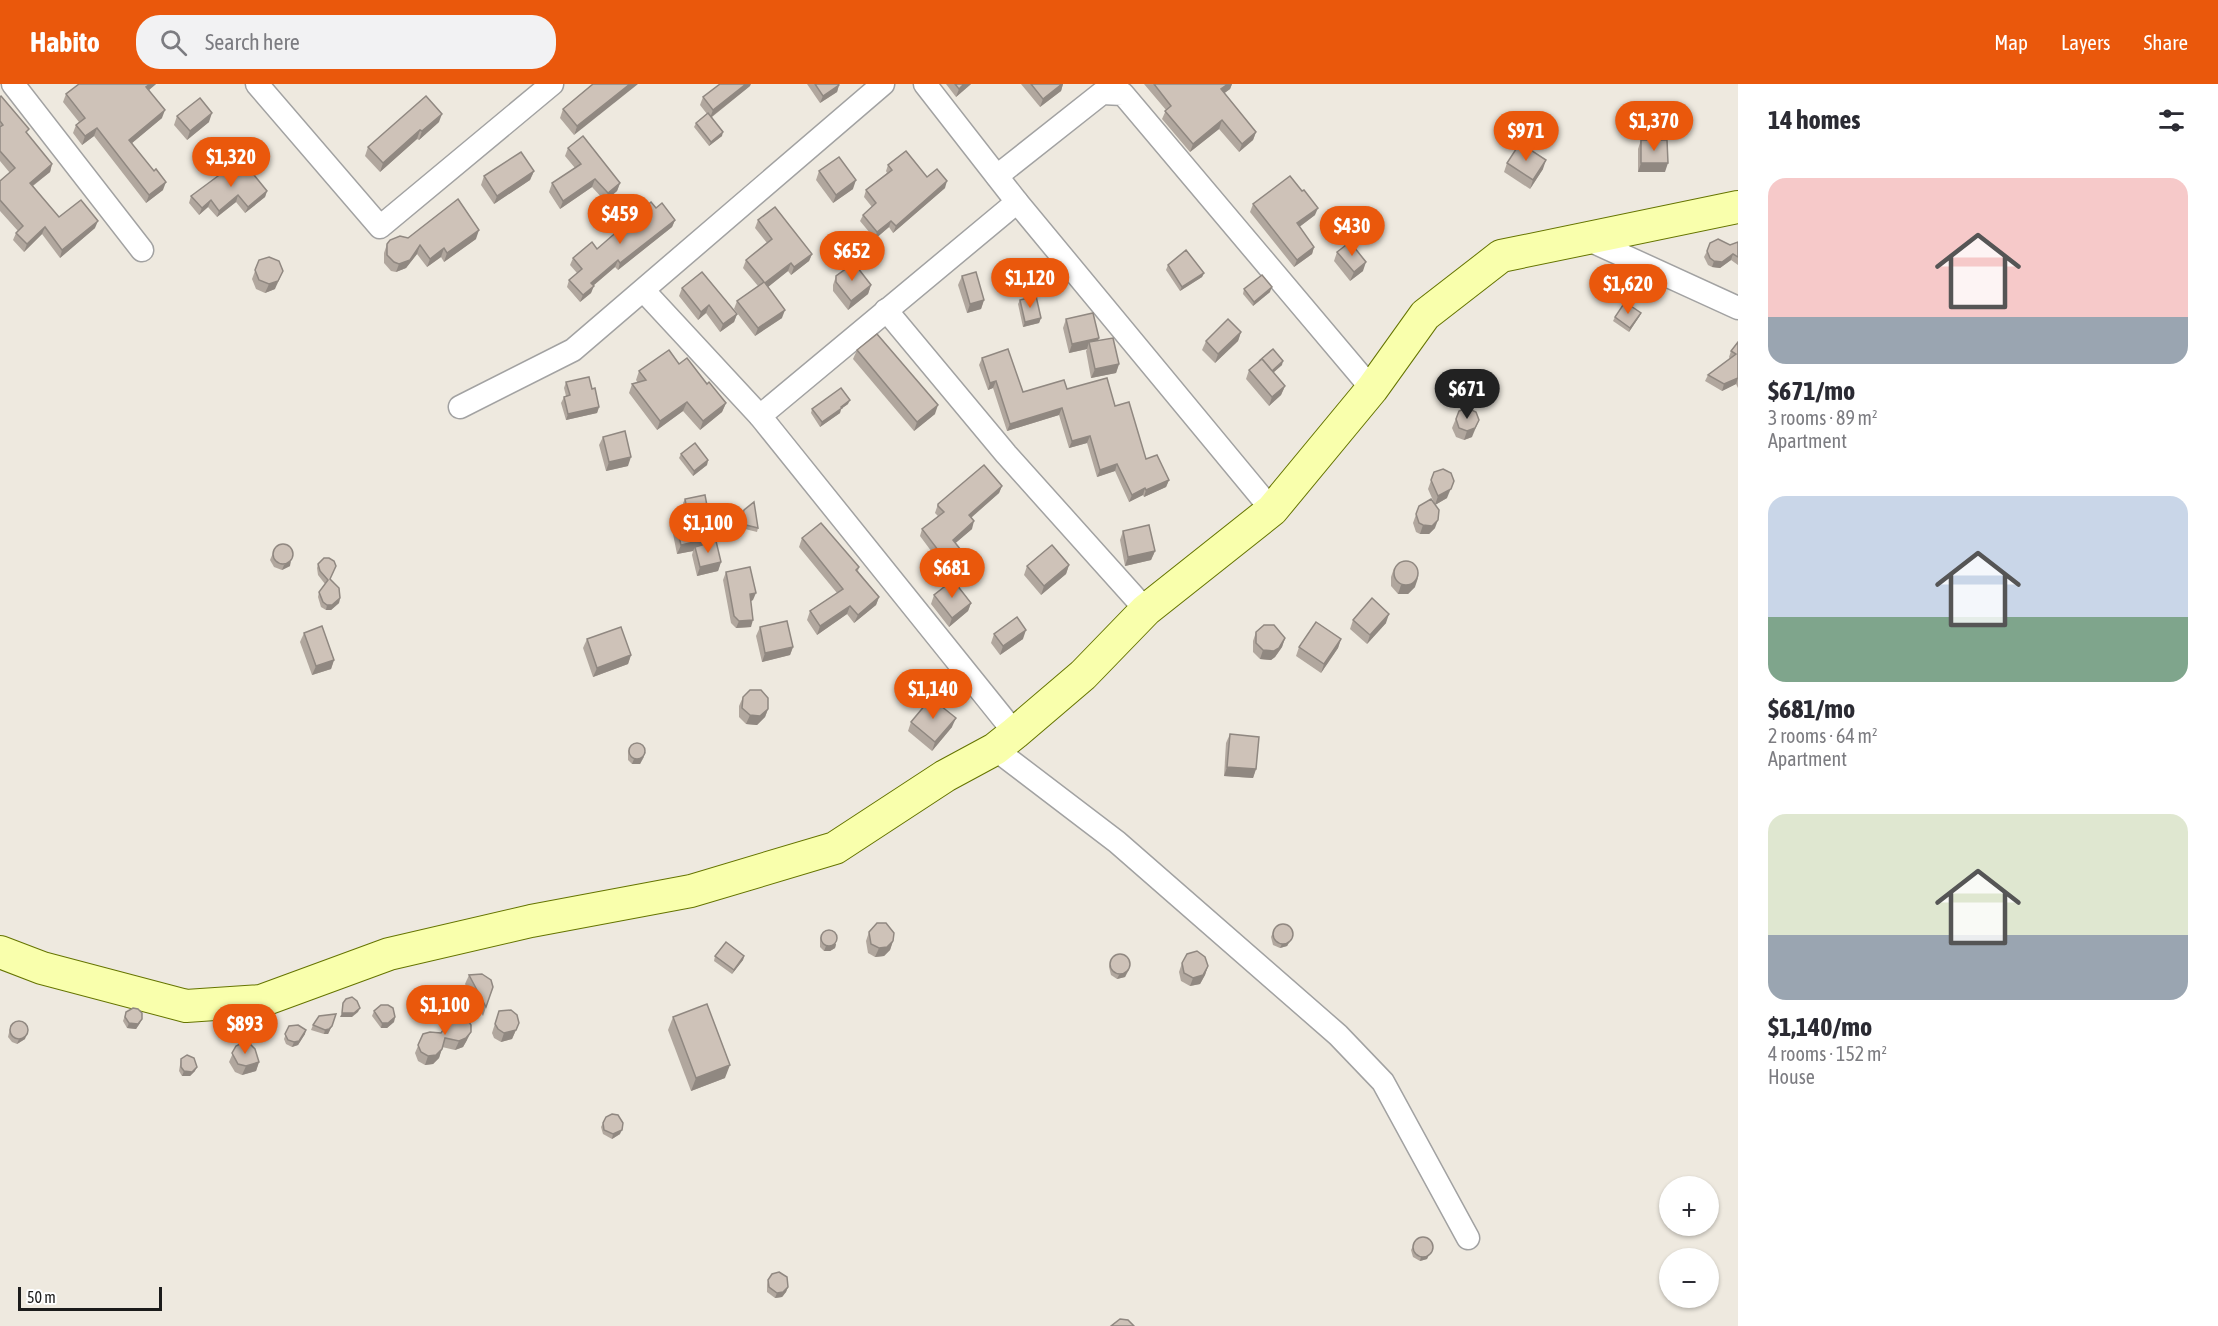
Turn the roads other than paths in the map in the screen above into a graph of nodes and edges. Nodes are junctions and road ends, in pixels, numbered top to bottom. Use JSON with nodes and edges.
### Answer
{"nodes":[{"id":1,"x":13,"y":84,"type":"edge"},
{"id":2,"x":257,"y":84,"type":"edge"},
{"id":3,"x":552,"y":84,"type":"edge"},
{"id":4,"x":883,"y":84,"type":"edge"},
{"id":5,"x":925,"y":84,"type":"edge"},
{"id":6,"x":997,"y":176,"type":"junction"},
{"id":7,"x":1017,"y":202,"type":"junction"},
{"id":8,"x":1738,"y":207,"type":"edge"},
{"id":9,"x":1587,"y":239,"type":"junction"},
{"id":10,"x":142,"y":250,"type":"dead end"},
{"id":11,"x":644,"y":291,"type":"junction"},
{"id":12,"x":1738,"y":308,"type":"edge"},
{"id":13,"x":886,"y":310,"type":"junction"},
{"id":14,"x":1372,"y":389,"type":"junction"},
{"id":15,"x":460,"y":407,"type":"dead end"},
{"id":16,"x":760,"y":416,"type":"junction"},
{"id":17,"x":1272,"y":510,"type":"junction"},
{"id":18,"x":1146,"y":610,"type":"junction"},
{"id":19,"x":1005,"y":741,"type":"junction"},
{"id":20,"x":0,"y":952,"type":"edge"},
{"id":21,"x":1468,"y":1238,"type":"dead end"}],
"edges":[{"from":1,"to":10,"type":"street"},
{"from":2,"to":3,"type":"street"},
{"from":4,"to":11,"type":"street"},
{"from":5,"to":6,"type":"street"},
{"from":6,"to":7,"type":"street"},
{"from":6,"to":14,"type":"street"},
{"from":7,"to":13,"type":"street"},
{"from":7,"to":17,"type":"street"},
{"from":8,"to":9,"type":"main road"},
{"from":9,"to":12,"type":"street"},
{"from":9,"to":14,"type":"main road"},
{"from":11,"to":15,"type":"street"},
{"from":11,"to":16,"type":"street"},
{"from":13,"to":16,"type":"street"},
{"from":13,"to":18,"type":"street"},
{"from":14,"to":17,"type":"main road"},
{"from":16,"to":19,"type":"street"},
{"from":17,"to":18,"type":"main road"},
{"from":18,"to":19,"type":"main road"},
{"from":19,"to":20,"type":"main road"},
{"from":19,"to":21,"type":"street"}]}
